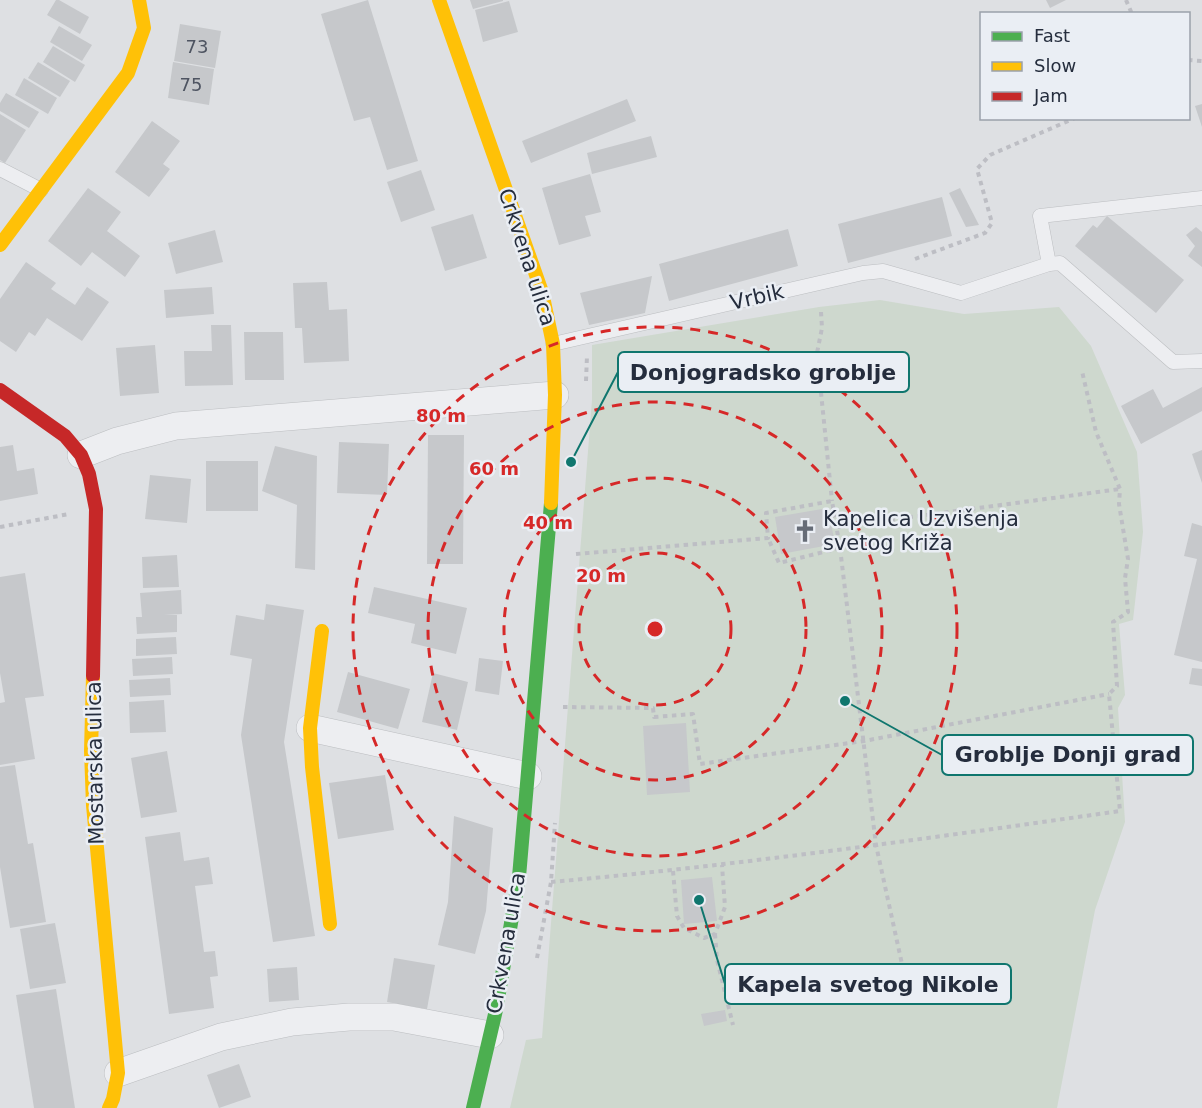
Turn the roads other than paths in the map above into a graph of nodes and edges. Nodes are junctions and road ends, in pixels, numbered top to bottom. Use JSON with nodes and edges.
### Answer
{"nodes":[{"id":1,"x":139,"y":0,"type":"edge"},
{"id":2,"x":439,"y":0,"type":"edge"},
{"id":3,"x":0,"y":169,"type":"edge"},
{"id":4,"x":41,"y":190,"type":"junction"},
{"id":5,"x":1202,"y":198,"type":"edge"},
{"id":6,"x":0,"y":245,"type":"edge"},
{"id":7,"x":1049,"y":264,"type":"junction"},
{"id":8,"x":553,"y":344,"type":"junction"},
{"id":9,"x":1202,"y":361,"type":"edge"},
{"id":10,"x":0,"y":390,"type":"edge"},
{"id":11,"x":555,"y":395,"type":"junction"},
{"id":12,"x":81,"y":455,"type":"junction"},
{"id":13,"x":322,"y":631,"type":"dead end"},
{"id":14,"x":310,"y":728,"type":"junction"},
{"id":15,"x":528,"y":776,"type":"junction"},
{"id":16,"x":330,"y":924,"type":"dead end"},
{"id":17,"x":490,"y":1035,"type":"junction"},
{"id":18,"x":118,"y":1073,"type":"junction"},
{"id":19,"x":110,"y":1108,"type":"edge"},
{"id":20,"x":473,"y":1108,"type":"edge"}],
"edges":[{"from":1,"to":4,"type":"street"},
{"from":2,"to":8,"type":"street","name":"Crkvena ulica"},
{"from":3,"to":4,"type":"lane"},
{"from":4,"to":6,"type":"street"},
{"from":5,"to":7,"type":"lane"},
{"from":7,"to":8,"type":"lane","name":"Vrbik"},
{"from":7,"to":9,"type":"lane"},
{"from":8,"to":11,"type":"street","name":"Crkvena ulica"},
{"from":10,"to":12,"type":"street","name":"Mostarska ulica"},
{"from":11,"to":12,"type":"street"},
{"from":11,"to":15,"type":"street","name":"Crkvena ulica"},
{"from":12,"to":18,"type":"street","name":"Mostarska ulica"},
{"from":13,"to":14,"type":"street"},
{"from":14,"to":15,"type":"street"},
{"from":14,"to":16,"type":"street"},
{"from":15,"to":17,"type":"street","name":"Crkvena ulica"},
{"from":17,"to":18,"type":"street"},
{"from":17,"to":20,"type":"street","name":"Crkvena ulica"},
{"from":18,"to":19,"type":"street","name":"Mostarska ulica"}]}
